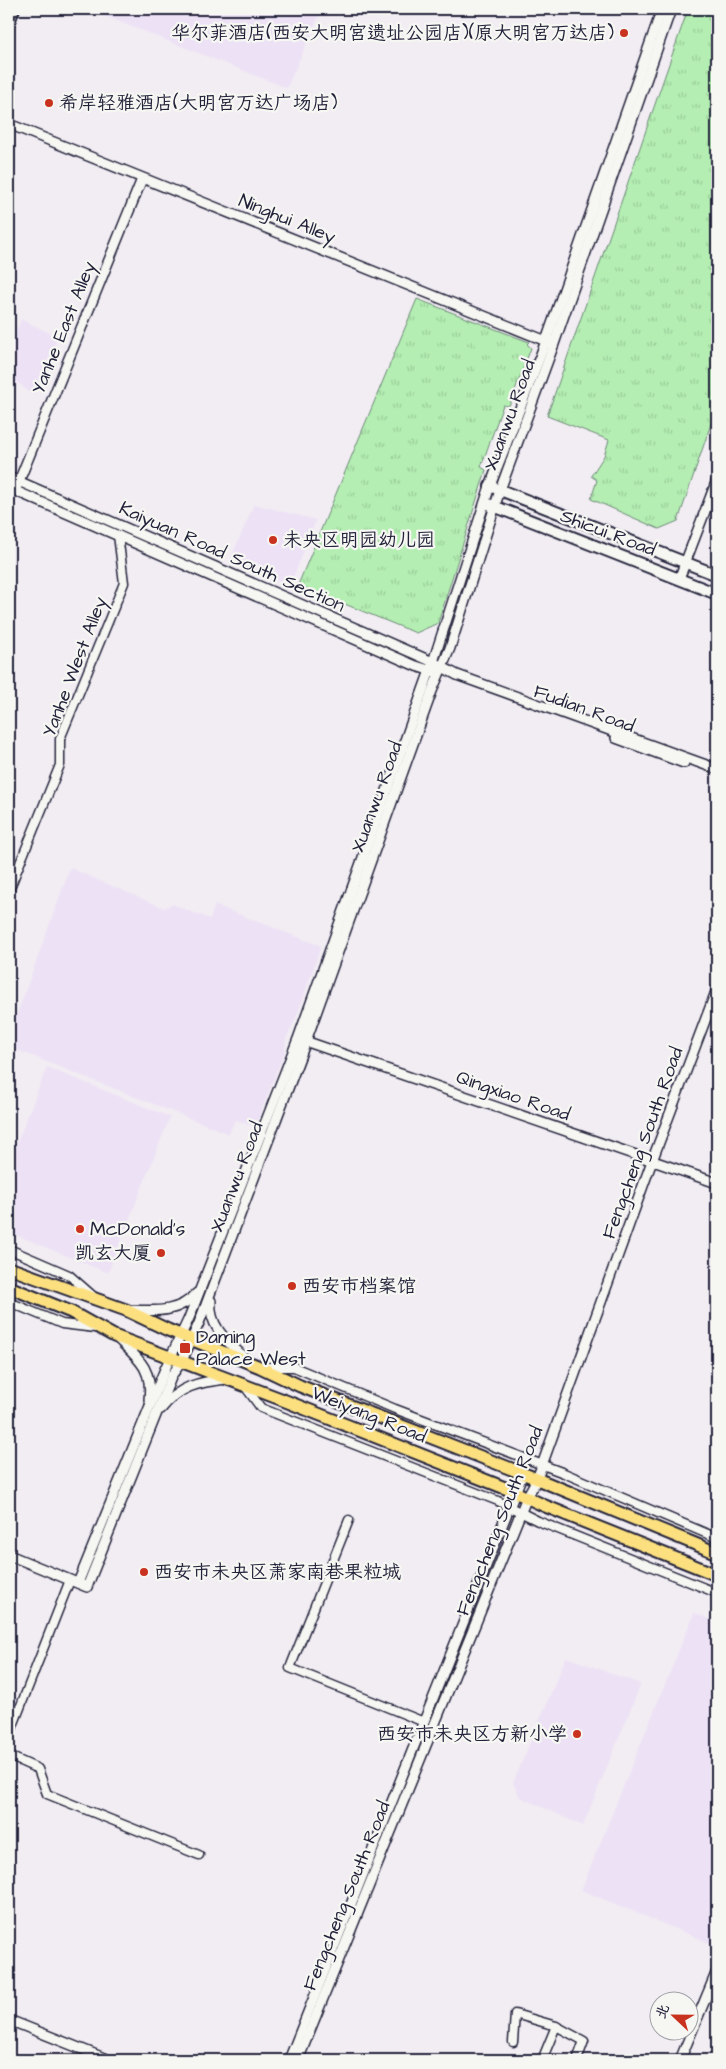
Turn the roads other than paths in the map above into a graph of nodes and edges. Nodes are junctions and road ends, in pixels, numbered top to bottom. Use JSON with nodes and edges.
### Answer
{"nodes":[{"id":1,"x":14,"y":9,"type":"edge"},
{"id":2,"x":662,"y":9,"type":"edge"},
{"id":3,"x":671,"y":9,"type":"edge"},
{"id":4,"x":9,"y":22,"type":"edge"},
{"id":5,"x":9,"y":124,"type":"edge"},
{"id":6,"x":142,"y":179,"type":"junction"},
{"id":7,"x":550,"y":342,"type":"junction"},
{"id":8,"x":9,"y":477,"type":"edge"},
{"id":9,"x":717,"y":480,"type":"edge"},
{"id":10,"x":19,"y":481,"type":"junction"},
{"id":11,"x":495,"y":488,"type":"junction"},
{"id":12,"x":12,"y":489,"type":"edge"},
{"id":13,"x":490,"y":505,"type":"junction"},
{"id":14,"x":118,"y":535,"type":"junction"},
{"id":15,"x":686,"y":563,"type":"junction"},
{"id":16,"x":717,"y":575,"type":"edge"},
{"id":17,"x":679,"y":579,"type":"junction"},
{"id":18,"x":717,"y":594,"type":"edge"},
{"id":19,"x":433,"y":662,"type":"junction"},
{"id":20,"x":440,"y":670,"type":"junction"},
{"id":21,"x":429,"y":671,"type":"junction"},
{"id":22,"x":717,"y":769,"type":"edge"},
{"id":23,"x":717,"y":775,"type":"edge"},
{"id":24,"x":9,"y":890,"type":"edge"},
{"id":25,"x":717,"y":989,"type":"edge"},
{"id":26,"x":302,"y":1040,"type":"junction"},
{"id":27,"x":652,"y":1161,"type":"junction"},
{"id":28,"x":717,"y":1183,"type":"edge"},
{"id":29,"x":9,"y":1249,"type":"edge"},
{"id":30,"x":9,"y":1268,"type":"edge"},
{"id":31,"x":215,"y":1280,"type":"junction"},
{"id":32,"x":203,"y":1282,"type":"junction"},
{"id":33,"x":9,"y":1287,"type":"edge"},
{"id":34,"x":96,"y":1299,"type":"junction"},
{"id":35,"x":9,"y":1302,"type":"edge"},
{"id":36,"x":126,"y":1310,"type":"junction"},
{"id":37,"x":98,"y":1328,"type":"junction"},
{"id":38,"x":114,"y":1336,"type":"junction"},
{"id":39,"x":187,"y":1338,"type":"junction"},
{"id":40,"x":170,"y":1357,"type":"junction"},
{"id":41,"x":182,"y":1361,"type":"junction"},
{"id":42,"x":255,"y":1365,"type":"junction"},
{"id":43,"x":230,"y":1379,"type":"junction"},
{"id":44,"x":242,"y":1384,"type":"junction"},
{"id":45,"x":150,"y":1416,"type":"junction"},
{"id":46,"x":543,"y":1465,"type":"junction"},
{"id":47,"x":523,"y":1474,"type":"junction"},
{"id":48,"x":537,"y":1479,"type":"junction"},
{"id":49,"x":515,"y":1492,"type":"junction"},
{"id":50,"x":527,"y":1497,"type":"junction"},
{"id":51,"x":509,"y":1507,"type":"junction"},
{"id":52,"x":521,"y":1513,"type":"junction"},
{"id":53,"x":349,"y":1520,"type":"dead end"},
{"id":54,"x":717,"y":1538,"type":"edge"},
{"id":55,"x":717,"y":1553,"type":"edge"},
{"id":56,"x":9,"y":1555,"type":"edge"},
{"id":57,"x":717,"y":1575,"type":"edge"},
{"id":58,"x":78,"y":1583,"type":"junction"},
{"id":59,"x":717,"y":1593,"type":"edge"},
{"id":60,"x":424,"y":1722,"type":"junction"},
{"id":61,"x":9,"y":1736,"type":"edge"},
{"id":62,"x":9,"y":1756,"type":"edge"},
{"id":63,"x":199,"y":1855,"type":"dead end"},
{"id":64,"x":717,"y":1971,"type":"edge"},
{"id":65,"x":9,"y":2020,"type":"edge"},
{"id":66,"x":556,"y":2026,"type":"junction"},
{"id":67,"x":513,"y":2042,"type":"dead end"},
{"id":68,"x":109,"y":2060,"type":"edge"},
{"id":69,"x":289,"y":2060,"type":"edge"},
{"id":70,"x":298,"y":2060,"type":"edge"},
{"id":71,"x":542,"y":2060,"type":"edge"},
{"id":72,"x":578,"y":2060,"type":"edge"},
{"id":73,"x":680,"y":2060,"type":"edge"}],
"edges":[{"from":1,"to":4,"type":"main road"},
{"from":2,"to":7,"type":"street","name":"Xuanwu Road"},
{"from":3,"to":7,"type":"street","name":"Xuanwu Road"},
{"from":5,"to":6,"type":"street","name":"Ninghui Alley"},
{"from":6,"to":7,"type":"street","name":"Ninghui Alley"},
{"from":6,"to":10,"type":"street","name":"Yanhe East Alley"},
{"from":7,"to":11,"type":"street","name":"Xuanwu Road"},
{"from":8,"to":10,"type":"street","name":"Kaiyuan Road South Section"},
{"from":9,"to":15,"type":"street"},
{"from":10,"to":12,"type":"street","name":"Yanhe East Alley"},
{"from":10,"to":19,"type":"street","name":"Kaiyuan Road South Section"},
{"from":11,"to":13,"type":"street","name":"Xuanwu Road"},
{"from":11,"to":15,"type":"main road","name":"Shicui Road"},
{"from":12,"to":14,"type":"street","name":"Kaiyuan Road South Section"},
{"from":13,"to":17,"type":"main road","name":"Shicui Road"},
{"from":13,"to":19,"type":"street","name":"Xuanwu Road"},
{"from":13,"to":20,"type":"street","name":"Xuanwu Road"},
{"from":14,"to":21,"type":"street","name":"Kaiyuan Road South Section"},
{"from":14,"to":24,"type":"street","name":"Yanhe West Alley"},
{"from":15,"to":16,"type":"main road","name":"Shicui Road"},
{"from":15,"to":17,"type":"street"},
{"from":17,"to":18,"type":"main road","name":"Shicui Road"},
{"from":19,"to":20,"type":"street","name":"Kaiyuan Road South Section"},
{"from":19,"to":21,"type":"street","name":"Xuanwu Road"},
{"from":20,"to":21,"type":"street","name":"Kaiyuan Road South Section"},
{"from":20,"to":22,"type":"street","name":"Fudian Road"},
{"from":20,"to":23,"type":"street","name":"Fudian Road"},
{"from":20,"to":26,"type":"street","name":"Xuanwu Road"},
{"from":21,"to":26,"type":"street","name":"Xuanwu Road"},
{"from":25,"to":27,"type":"street","name":"Fengcheng South Road"},
{"from":26,"to":27,"type":"street","name":"Qingxiao Road"},
{"from":26,"to":31,"type":"street","name":"Xuanwu Road"},
{"from":26,"to":32,"type":"street","name":"Xuanwu Road"},
{"from":27,"to":28,"type":"street","name":"Qingxiao Road"},
{"from":27,"to":46,"type":"street","name":"Fengcheng South Road"},
{"from":29,"to":34,"type":"street"},
{"from":30,"to":34,"type":"main road","name":"Weiyang Road"},
{"from":31,"to":39,"type":"street","name":"Xuanwu Road"},
{"from":31,"to":42,"type":"street"},
{"from":32,"to":36,"type":"street"},
{"from":32,"to":39,"type":"street","name":"Xuanwu Road"},
{"from":33,"to":37,"type":"main road","name":"Weiyang Road"},
{"from":34,"to":36,"type":"main road","name":"Weiyang Road"},
{"from":35,"to":37,"type":"street"},
{"from":36,"to":39,"type":"main road","name":"Weiyang Road"},
{"from":37,"to":38,"type":"main road","name":"Weiyang Road"},
{"from":38,"to":40,"type":"main road","name":"Weiyang Road"},
{"from":38,"to":45,"type":"street"},
{"from":39,"to":40,"type":"street","name":"Xuanwu Road"},
{"from":39,"to":41,"type":"street","name":"Xuanwu Road"},
{"from":39,"to":42,"type":"main road","name":"Weiyang Road"},
{"from":40,"to":41,"type":"main road","name":"Weiyang Road"},
{"from":40,"to":45,"type":"street","name":"Xuanwu Road"},
{"from":41,"to":43,"type":"main road","name":"Weiyang Road"},
{"from":41,"to":45,"type":"street","name":"Xuanwu Road"},
{"from":42,"to":46,"type":"street"},
{"from":42,"to":47,"type":"main road","name":"Weiyang Road"},
{"from":43,"to":44,"type":"main road","name":"Weiyang Road"},
{"from":43,"to":45,"type":"street"},
{"from":44,"to":49,"type":"main road","name":"Weiyang Road"},
{"from":44,"to":51,"type":"street"},
{"from":45,"to":58,"type":"street","name":"Xuanwu Road"},
{"from":46,"to":48,"type":"street","name":"Fengcheng South Road"},
{"from":46,"to":54,"type":"street"},
{"from":47,"to":48,"type":"main road","name":"Weiyang Road"},
{"from":47,"to":49,"type":"street","name":"Fengcheng South Road"},
{"from":48,"to":50,"type":"street","name":"Fengcheng South Road"},
{"from":48,"to":55,"type":"main road","name":"Weiyang Road"},
{"from":49,"to":50,"type":"main road","name":"Weiyang Road"},
{"from":49,"to":51,"type":"street","name":"Fengcheng South Road"},
{"from":50,"to":52,"type":"street","name":"Fengcheng South Road"},
{"from":50,"to":57,"type":"main road","name":"Weiyang Road"},
{"from":51,"to":52,"type":"street"},
{"from":51,"to":60,"type":"street","name":"Fengcheng South Road"},
{"from":52,"to":59,"type":"street"},
{"from":52,"to":70,"type":"street","name":"Fengcheng South Road"},
{"from":53,"to":60,"type":"street"},
{"from":56,"to":58,"type":"street"},
{"from":58,"to":61,"type":"street"},
{"from":60,"to":69,"type":"street","name":"Fengcheng South Road"},
{"from":62,"to":63,"type":"street"},
{"from":64,"to":73,"type":"street"},
{"from":65,"to":68,"type":"street"},
{"from":66,"to":67,"type":"street"},
{"from":66,"to":71,"type":"street"},
{"from":66,"to":72,"type":"street"}]}
